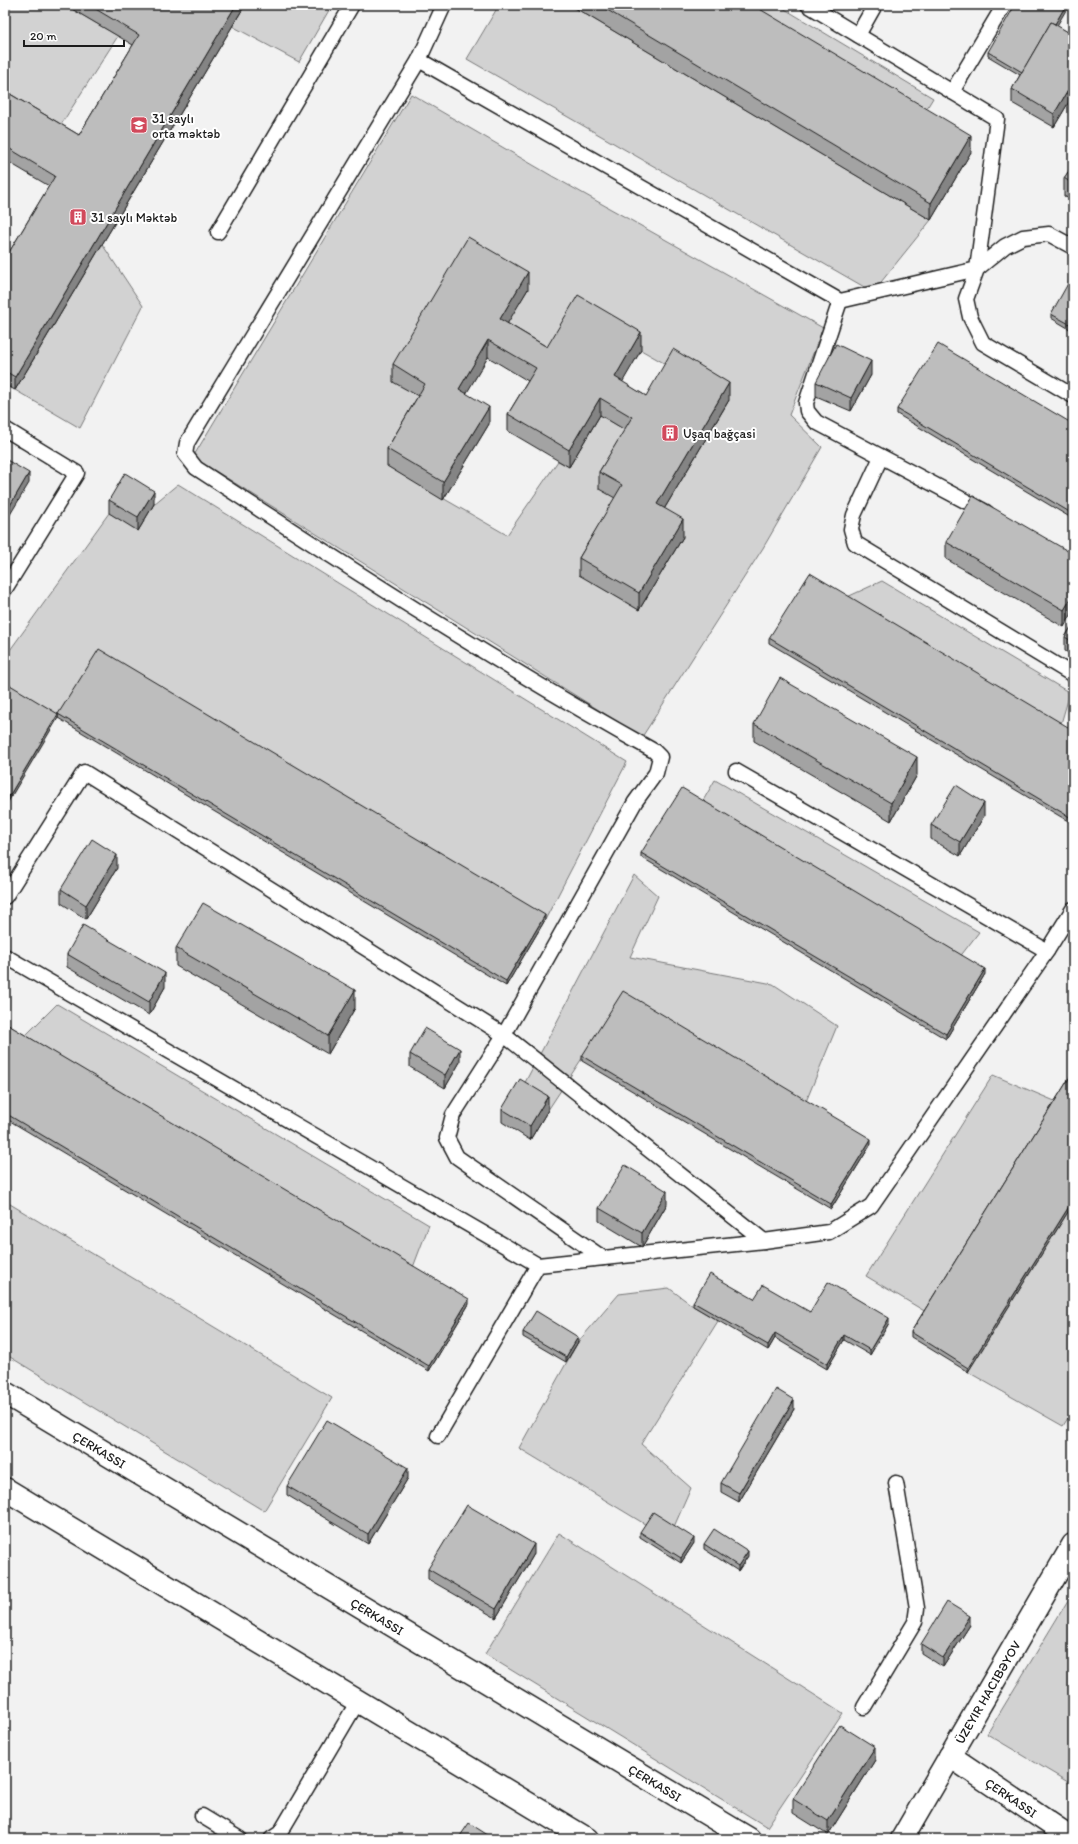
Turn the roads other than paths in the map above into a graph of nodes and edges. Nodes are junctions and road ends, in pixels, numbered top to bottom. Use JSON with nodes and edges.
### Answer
{"nodes":[{"id":1,"x":352,"y":5,"type":"edge"},
{"id":2,"x":444,"y":5,"type":"edge"},
{"id":3,"x":808,"y":5,"type":"edge"},
{"id":4,"x":875,"y":5,"type":"edge"},
{"id":5,"x":1004,"y":5,"type":"edge"},
{"id":6,"x":858,"y":35,"type":"junction"},
{"id":7,"x":419,"y":60,"type":"junction"},
{"id":8,"x":952,"y":92,"type":"junction"},
{"id":9,"x":218,"y":232,"type":"dead end"},
{"id":10,"x":1073,"y":247,"type":"edge"},
{"id":11,"x":977,"y":269,"type":"junction"},
{"id":12,"x":840,"y":301,"type":"junction"},
{"id":13,"x":1073,"y":396,"type":"edge"},
{"id":14,"x":5,"y":429,"type":"edge"},
{"id":15,"x":881,"y":457,"type":"junction"},
{"id":16,"x":998,"y":519,"type":"edge"},
{"id":17,"x":5,"y":589,"type":"edge"},
{"id":18,"x":1073,"y":676,"type":"edge"},
{"id":19,"x":736,"y":771,"type":"dead end"},
{"id":20,"x":5,"y":898,"type":"edge"},
{"id":21,"x":1073,"y":909,"type":"edge"},
{"id":22,"x":1047,"y":951,"type":"junction"},
{"id":23,"x":5,"y":956,"type":"edge"},
{"id":24,"x":504,"y":1034,"type":"junction"},
{"id":25,"x":764,"y":1241,"type":"junction"},
{"id":26,"x":603,"y":1258,"type":"junction"},
{"id":27,"x":538,"y":1265,"type":"junction"},
{"id":28,"x":5,"y":1393,"type":"edge"},
{"id":29,"x":438,"y":1436,"type":"dead end"},
{"id":30,"x":896,"y":1483,"type":"dead end"},
{"id":31,"x":5,"y":1490,"type":"edge"},
{"id":32,"x":1073,"y":1545,"type":"edge"},
{"id":33,"x":358,"y":1701,"type":"junction"},
{"id":34,"x":864,"y":1707,"type":"dead end"},
{"id":35,"x":950,"y":1756,"type":"junction"},
{"id":36,"x":202,"y":1816,"type":"dead end"},
{"id":37,"x":240,"y":1839,"type":"edge"},
{"id":38,"x":271,"y":1839,"type":"edge"},
{"id":39,"x":587,"y":1839,"type":"edge"},
{"id":40,"x":749,"y":1839,"type":"edge"},
{"id":41,"x":902,"y":1839,"type":"edge"},
{"id":42,"x":1073,"y":1839,"type":"edge"}],
"edges":[{"from":1,"to":9,"type":"lane"},
{"from":2,"to":7,"type":"lane"},
{"from":3,"to":6,"type":"lane"},
{"from":4,"to":6,"type":"lane"},
{"from":5,"to":8,"type":"lane"},
{"from":6,"to":8,"type":"lane"},
{"from":7,"to":12,"type":"lane"},
{"from":7,"to":24,"type":"lane"},
{"from":8,"to":11,"type":"lane"},
{"from":10,"to":11,"type":"lane"},
{"from":11,"to":12,"type":"lane"},
{"from":11,"to":13,"type":"lane"},
{"from":12,"to":15,"type":"lane"},
{"from":14,"to":17,"type":"lane"},
{"from":15,"to":16,"type":"lane"},
{"from":15,"to":18,"type":"lane"},
{"from":19,"to":22,"type":"lane"},
{"from":20,"to":24,"type":"lane"},
{"from":21,"to":22,"type":"lane"},
{"from":22,"to":25,"type":"lane"},
{"from":23,"to":27,"type":"lane"},
{"from":24,"to":25,"type":"lane"},
{"from":24,"to":26,"type":"lane"},
{"from":25,"to":26,"type":"lane"},
{"from":26,"to":27,"type":"lane"},
{"from":27,"to":29,"type":"lane"},
{"from":28,"to":40,"type":"street"},
{"from":30,"to":34,"type":"lane"},
{"from":31,"to":33,"type":"street"},
{"from":32,"to":35,"type":"street"},
{"from":33,"to":38,"type":"lane"},
{"from":33,"to":39,"type":"street"},
{"from":35,"to":41,"type":"street"},
{"from":35,"to":42,"type":"street"},
{"from":36,"to":37,"type":"lane"}]}
